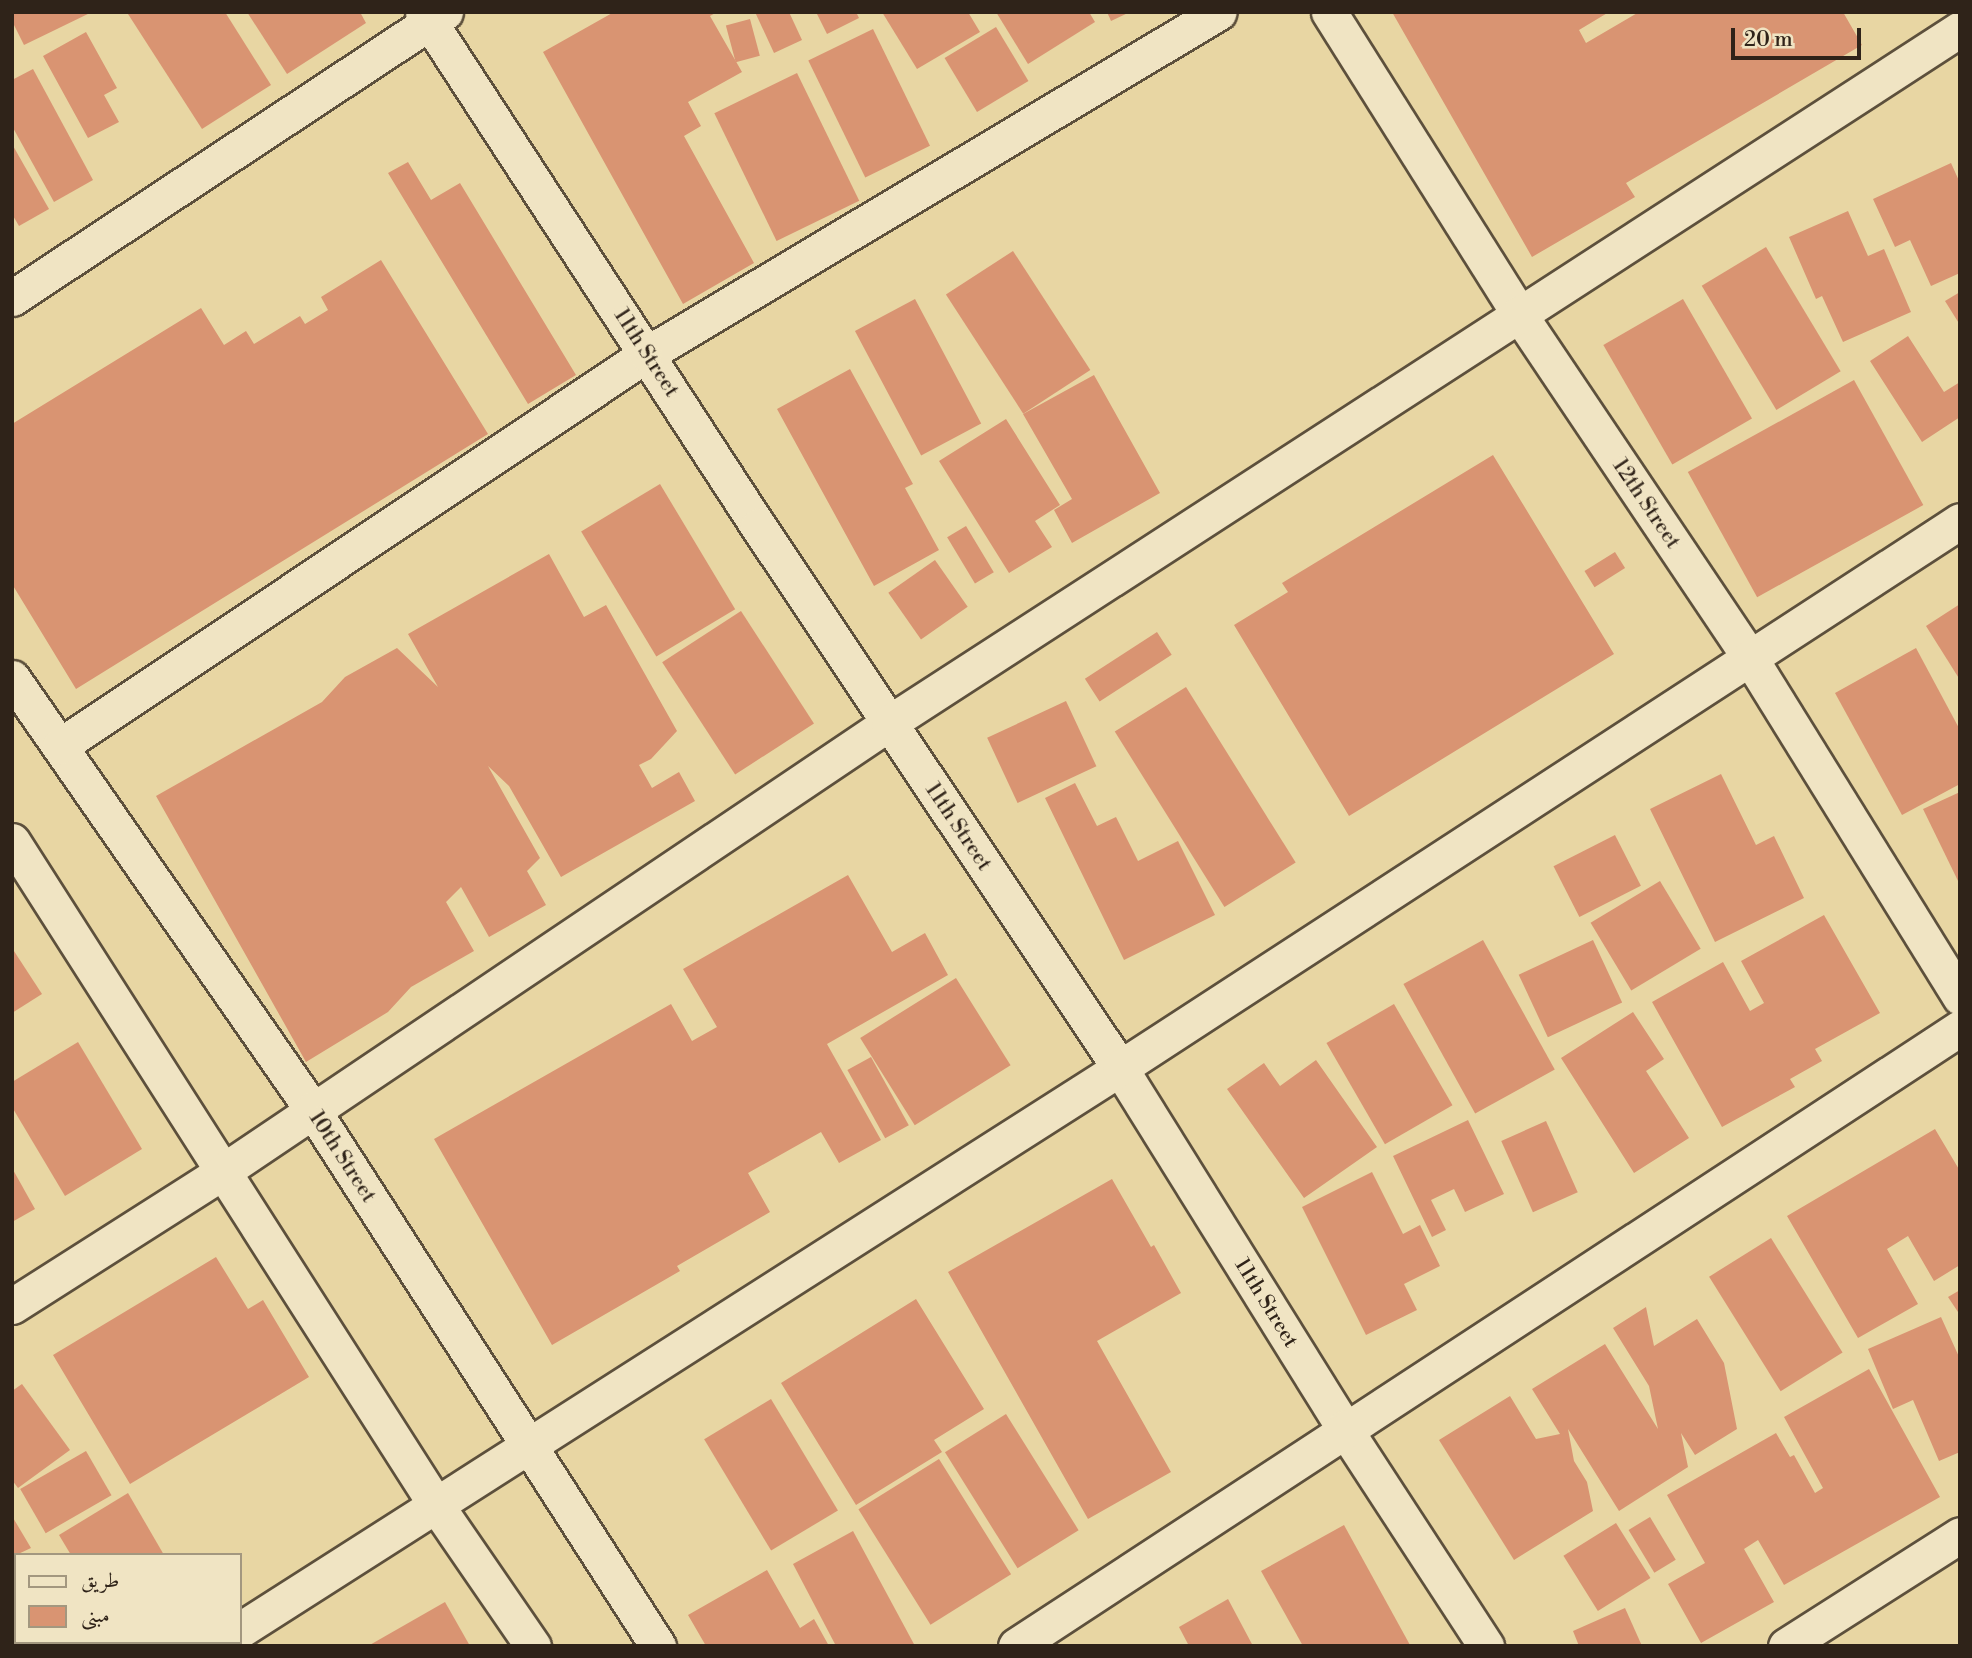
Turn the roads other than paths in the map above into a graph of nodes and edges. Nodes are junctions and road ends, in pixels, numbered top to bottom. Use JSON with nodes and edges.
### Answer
{"nodes":[{"id":1,"x":1219,"y":12,"type":"edge"},
{"id":2,"x":1329,"y":12,"type":"edge"},
{"id":3,"x":432,"y":15,"type":"edge"},
{"id":4,"x":1960,"y":29,"type":"edge"},
{"id":5,"x":12,"y":298,"type":"edge"},
{"id":6,"x":1519,"y":314,"type":"junction"},
{"id":7,"x":647,"y":354,"type":"junction"},
{"id":8,"x":1960,"y":521,"type":"edge"},
{"id":9,"x":1750,"y":658,"type":"junction"},
{"id":10,"x":12,"y":678,"type":"edge"},
{"id":11,"x":889,"y":723,"type":"junction"},
{"id":12,"x":60,"y":746,"type":"junction"},
{"id":13,"x":12,"y":841,"type":"edge"},
{"id":14,"x":1960,"y":997,"type":"edge"},
{"id":15,"x":1960,"y":1028,"type":"edge"},
{"id":16,"x":1120,"y":1068,"type":"junction"},
{"id":17,"x":312,"y":1109,"type":"junction"},
{"id":18,"x":222,"y":1172,"type":"junction"},
{"id":19,"x":12,"y":1306,"type":"edge"},
{"id":20,"x":1344,"y":1428,"type":"junction"},
{"id":21,"x":529,"y":1447,"type":"junction"},
{"id":22,"x":436,"y":1505,"type":"junction"},
{"id":23,"x":1960,"y":1535,"type":"edge"},
{"id":24,"x":242,"y":1629,"type":"edge"},
{"id":25,"x":533,"y":1646,"type":"edge"},
{"id":26,"x":658,"y":1646,"type":"edge"},
{"id":27,"x":1016,"y":1646,"type":"edge"},
{"id":28,"x":1486,"y":1646,"type":"edge"},
{"id":29,"x":1786,"y":1646,"type":"edge"}],
"edges":[{"from":1,"to":7,"type":"street"},
{"from":2,"to":6,"type":"street","name":"12th Street"},
{"from":3,"to":5,"type":"street"},
{"from":3,"to":7,"type":"street","name":"11th Street"},
{"from":4,"to":6,"type":"street"},
{"from":6,"to":9,"type":"street","name":"12th Street"},
{"from":6,"to":11,"type":"street"},
{"from":7,"to":11,"type":"street","name":"11th Street"},
{"from":7,"to":12,"type":"street"},
{"from":8,"to":9,"type":"street"},
{"from":9,"to":14,"type":"street","name":"12th Street"},
{"from":9,"to":16,"type":"street"},
{"from":10,"to":12,"type":"street","name":"10th Street"},
{"from":11,"to":16,"type":"street","name":"11th Street"},
{"from":11,"to":17,"type":"street"},
{"from":12,"to":17,"type":"street","name":"10th Street"},
{"from":13,"to":18,"type":"street"},
{"from":15,"to":20,"type":"street"},
{"from":16,"to":20,"type":"street","name":"11th Street"},
{"from":16,"to":21,"type":"street"},
{"from":17,"to":18,"type":"street"},
{"from":17,"to":21,"type":"street","name":"10th Street"},
{"from":18,"to":19,"type":"street"},
{"from":18,"to":22,"type":"street"},
{"from":20,"to":27,"type":"street"},
{"from":20,"to":28,"type":"street","name":"11th Street"},
{"from":21,"to":22,"type":"street"},
{"from":21,"to":26,"type":"street","name":"10th Street"},
{"from":22,"to":24,"type":"street"},
{"from":22,"to":25,"type":"street"},
{"from":23,"to":29,"type":"street"}]}
